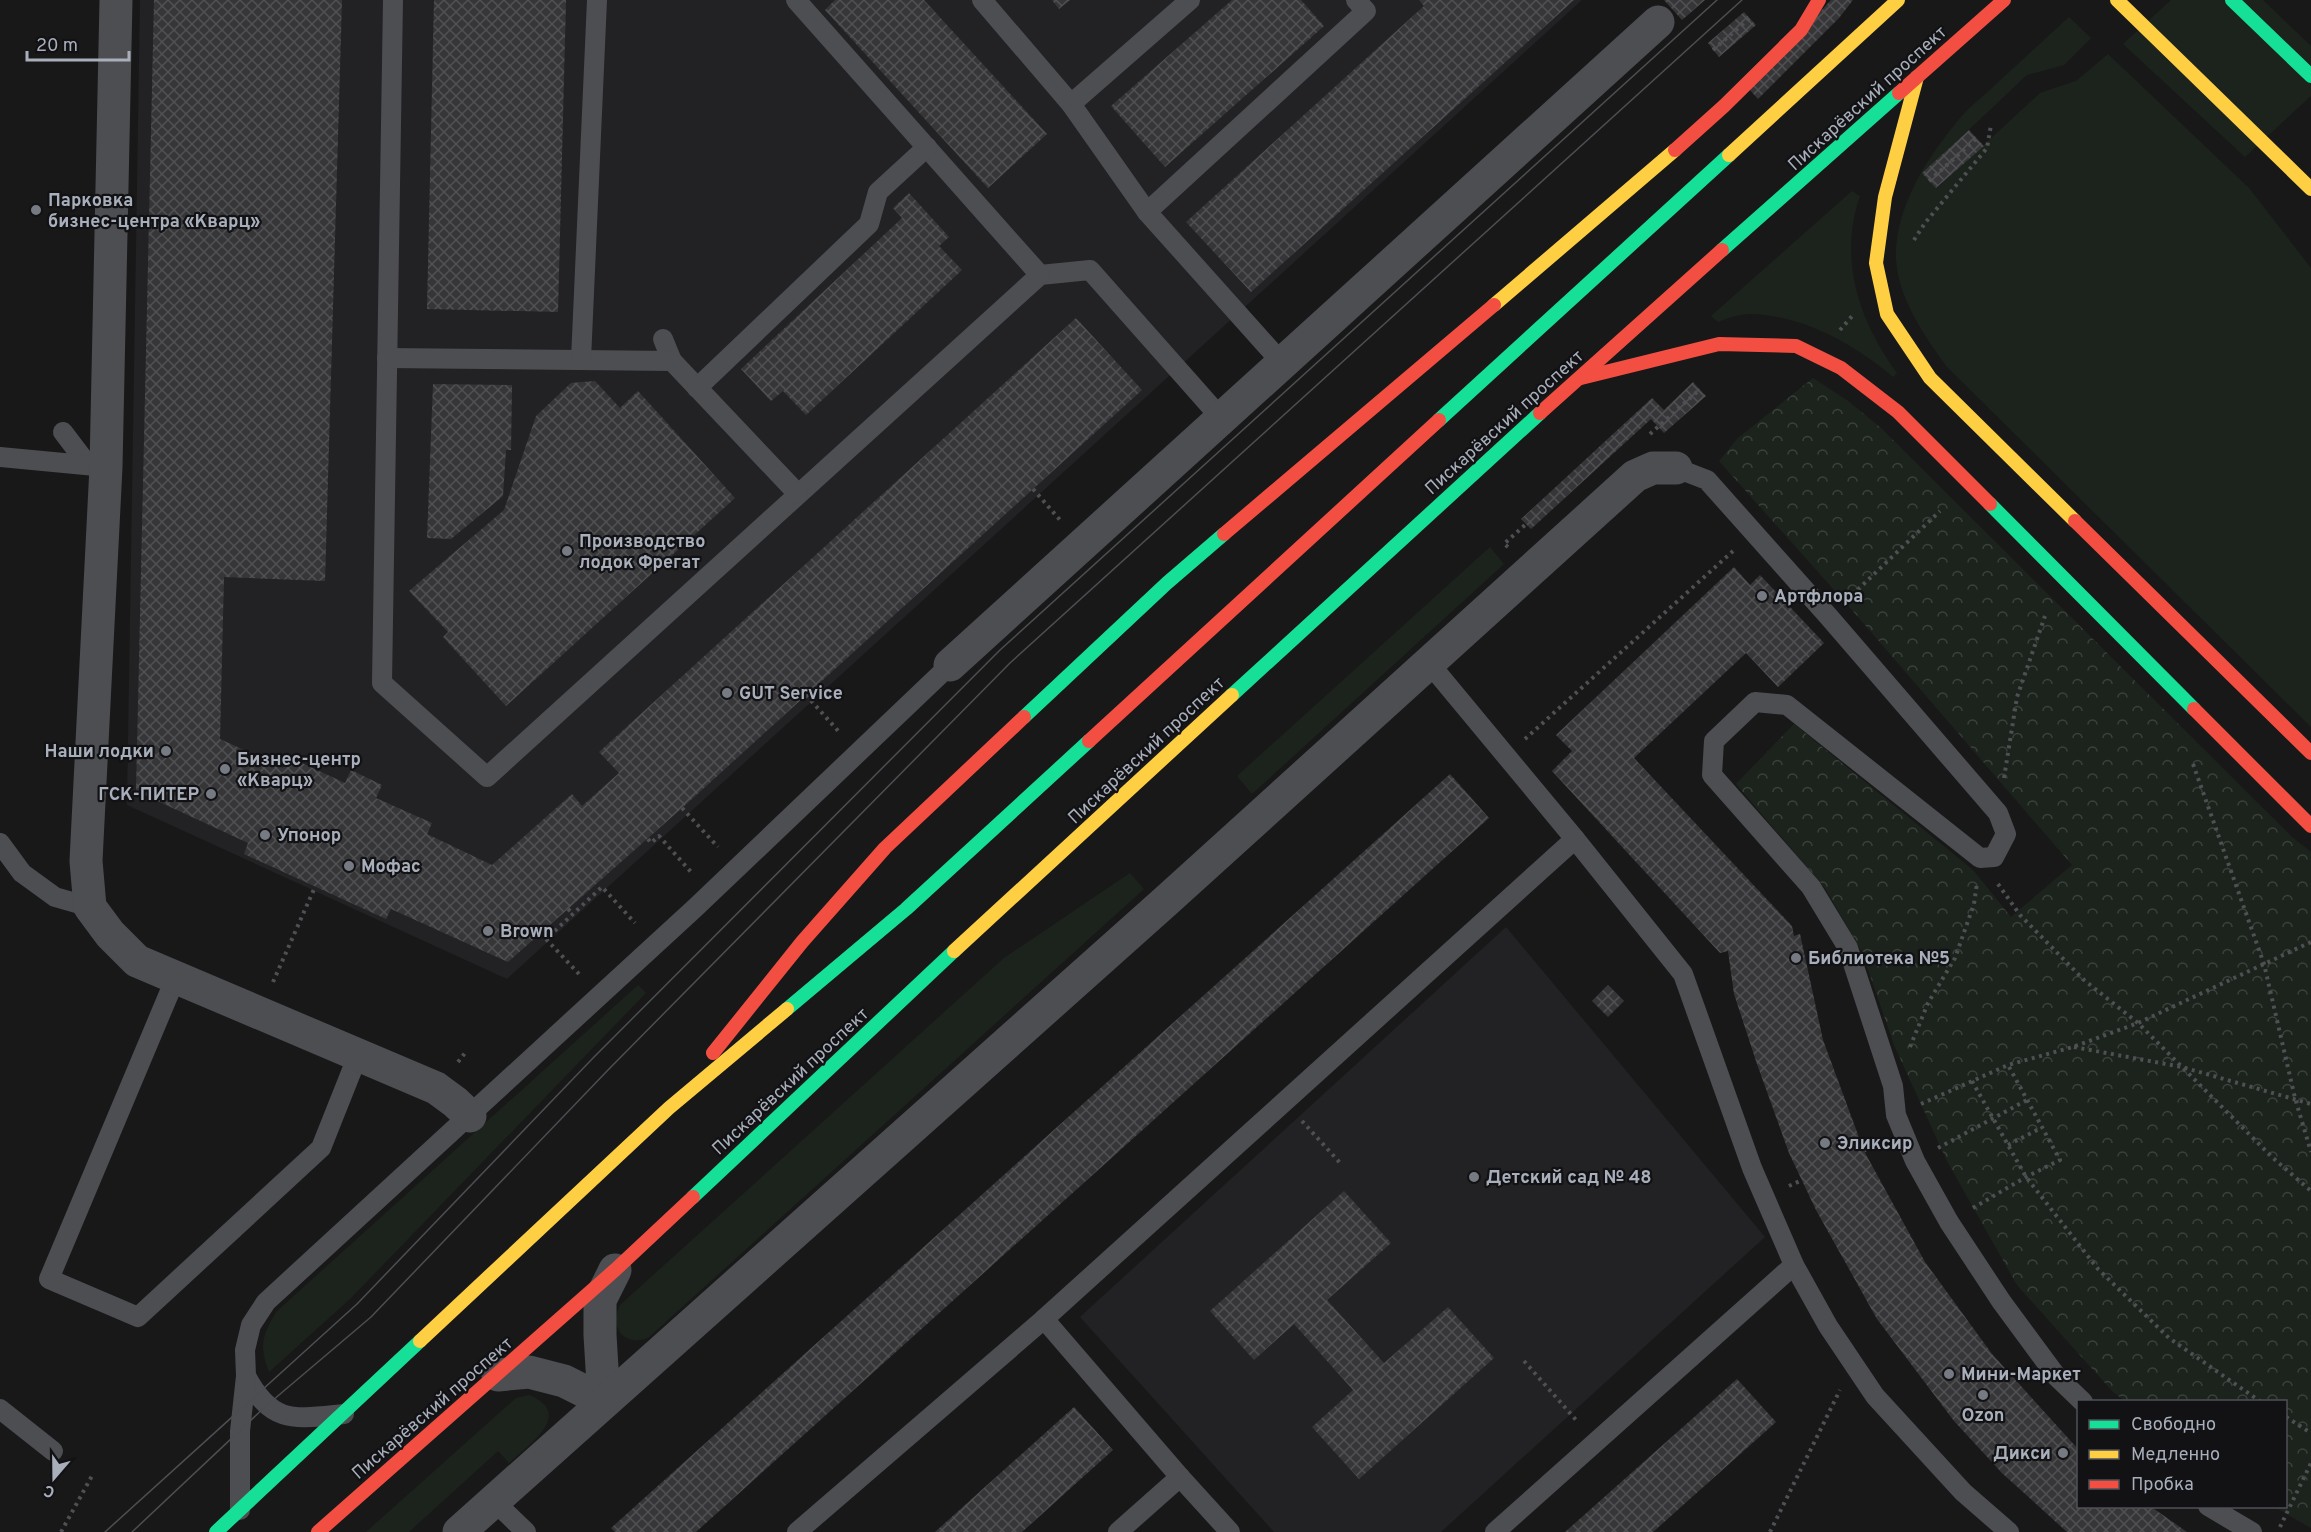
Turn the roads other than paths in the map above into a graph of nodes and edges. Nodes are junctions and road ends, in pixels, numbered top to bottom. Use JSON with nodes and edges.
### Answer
{"nodes":[{"id":1,"x":116,"y":0,"type":"edge"},
{"id":2,"x":393,"y":0,"type":"edge"},
{"id":3,"x":597,"y":0,"type":"edge"},
{"id":4,"x":796,"y":0,"type":"edge"},
{"id":5,"x":982,"y":0,"type":"edge"},
{"id":6,"x":1190,"y":0,"type":"edge"},
{"id":7,"x":1356,"y":0,"type":"edge"},
{"id":8,"x":1819,"y":0,"type":"edge"},
{"id":9,"x":1898,"y":0,"type":"edge"},
{"id":10,"x":2004,"y":0,"type":"edge"},
{"id":11,"x":2117,"y":0,"type":"edge"},
{"id":12,"x":2232,"y":0,"type":"edge"},
{"id":13,"x":1658,"y":22,"type":"dead end"},
{"id":14,"x":2311,"y":76,"type":"edge"},
{"id":15,"x":1917,"y":77,"type":"junction"},
{"id":16,"x":1071,"y":104,"type":"junction"},
{"id":17,"x":927,"y":147,"type":"junction"},
{"id":18,"x":2311,"y":189,"type":"edge"},
{"id":19,"x":1147,"y":212,"type":"junction"},
{"id":20,"x":1040,"y":275,"type":"junction"},
{"id":21,"x":663,"y":339,"type":"dead end"},
{"id":22,"x":387,"y":358,"type":"junction"},
{"id":23,"x":581,"y":360,"type":"junction"},
{"id":24,"x":672,"y":361,"type":"junction"},
{"id":25,"x":1282,"y":363,"type":"junction"},
{"id":26,"x":1577,"y":379,"type":"junction"},
{"id":27,"x":697,"y":388,"type":"junction"},
{"id":28,"x":1221,"y":418,"type":"junction"},
{"id":29,"x":63,"y":432,"type":"dead end"},
{"id":30,"x":0,"y":457,"type":"edge"},
{"id":31,"x":97,"y":466,"type":"junction"},
{"id":32,"x":1676,"y":468,"type":"joint"},
{"id":33,"x":798,"y":494,"type":"junction"},
{"id":34,"x":1429,"y":663,"type":"junction"},
{"id":35,"x":950,"y":665,"type":"joint"},
{"id":36,"x":2311,"y":753,"type":"edge"},
{"id":37,"x":2311,"y":826,"type":"edge"},
{"id":38,"x":1575,"y":839,"type":"junction"},
{"id":39,"x":0,"y":843,"type":"edge"},
{"id":40,"x":90,"y":907,"type":"junction"},
{"id":41,"x":176,"y":977,"type":"junction"},
{"id":42,"x":358,"y":1055,"type":"junction"},
{"id":43,"x":669,"y":1108,"type":"junction"},
{"id":44,"x":470,"y":1116,"type":"junction"},
{"id":45,"x":1794,"y":1265,"type":"junction"},
{"id":46,"x":615,"y":1270,"type":"junction"},
{"id":47,"x":1044,"y":1318,"type":"junction"},
{"id":48,"x":498,"y":1375,"type":"junction"},
{"id":49,"x":246,"y":1376,"type":"junction"},
{"id":50,"x":2082,"y":1400,"type":"edge"},
{"id":51,"x":604,"y":1401,"type":"junction"},
{"id":52,"x":0,"y":1409,"type":"edge"},
{"id":53,"x":344,"y":1414,"type":"junction"},
{"id":54,"x":53,"y":1451,"type":"dead end"},
{"id":55,"x":1179,"y":1477,"type":"junction"},
{"id":56,"x":494,"y":1501,"type":"junction"},
{"id":57,"x":2211,"y":1508,"type":"edge"},
{"id":58,"x":240,"y":1510,"type":"junction"},
{"id":59,"x":216,"y":1532,"type":"edge"},
{"id":60,"x":318,"y":1532,"type":"edge"},
{"id":61,"x":459,"y":1532,"type":"edge"},
{"id":62,"x":526,"y":1532,"type":"edge"},
{"id":63,"x":797,"y":1532,"type":"edge"},
{"id":64,"x":1118,"y":1532,"type":"edge"},
{"id":65,"x":1230,"y":1532,"type":"edge"},
{"id":66,"x":1495,"y":1532,"type":"edge"},
{"id":67,"x":2009,"y":1532,"type":"edge"},
{"id":68,"x":2252,"y":1532,"type":"edge"}],
"edges":[{"from":1,"to":31,"type":"street"},
{"from":2,"to":22,"type":"lane"},
{"from":3,"to":23,"type":"lane"},
{"from":4,"to":17,"type":"lane"},
{"from":5,"to":16,"type":"lane"},
{"from":6,"to":16,"type":"lane"},
{"from":7,"to":19,"type":"lane"},
{"from":8,"to":43,"type":"main road","bridge":true},
{"from":9,"to":43,"type":"main road"},
{"from":10,"to":15,"type":"main road","name":"Пискарёвский проспект"},
{"from":11,"to":18,"type":"main road"},
{"from":12,"to":14,"type":"main road"},
{"from":13,"to":25,"type":"street"},
{"from":15,"to":26,"type":"main road","name":"Пискарёвский проспект"},
{"from":15,"to":36,"type":"main road"},
{"from":16,"to":19,"type":"lane"},
{"from":17,"to":20,"type":"lane"},
{"from":17,"to":27,"type":"lane"},
{"from":19,"to":25,"type":"lane"},
{"from":20,"to":28,"type":"lane"},
{"from":20,"to":33,"type":"lane"},
{"from":21,"to":24,"type":"lane"},
{"from":22,"to":23,"type":"lane"},
{"from":22,"to":33,"type":"lane"},
{"from":23,"to":24,"type":"lane"},
{"from":24,"to":27,"type":"lane"},
{"from":25,"to":28,"type":"street"},
{"from":26,"to":37,"type":"main road"},
{"from":26,"to":46,"type":"main road","name":"Пискарёвский проспект"},
{"from":27,"to":33,"type":"lane"},
{"from":28,"to":35,"type":"street"},
{"from":29,"to":31,"type":"lane"},
{"from":30,"to":31,"type":"lane"},
{"from":31,"to":40,"type":"street"},
{"from":32,"to":34,"type":"street"},
{"from":32,"to":50,"type":"lane"},
{"from":34,"to":38,"type":"lane"},
{"from":34,"to":51,"type":"street"},
{"from":35,"to":44,"type":"lane"},
{"from":38,"to":45,"type":"lane"},
{"from":38,"to":47,"type":"lane"},
{"from":39,"to":40,"type":"lane"},
{"from":40,"to":41,"type":"street"},
{"from":41,"to":42,"type":"street"},
{"from":41,"to":42,"type":"lane"},
{"from":42,"to":44,"type":"street"},
{"from":43,"to":53,"type":"main road"},
{"from":44,"to":49,"type":"lane"},
{"from":45,"to":66,"type":"lane"},
{"from":45,"to":67,"type":"lane"},
{"from":46,"to":48,"type":"main road","name":"Пискарёвский проспект"},
{"from":46,"to":51,"type":"street"},
{"from":47,"to":55,"type":"lane"},
{"from":47,"to":63,"type":"lane"},
{"from":48,"to":51,"type":"street"},
{"from":48,"to":60,"type":"main road","name":"Пискарёвский проспект"},
{"from":49,"to":53,"type":"lane"},
{"from":49,"to":58,"type":"lane"},
{"from":51,"to":56,"type":"street"},
{"from":52,"to":54,"type":"lane"},
{"from":53,"to":58,"type":"main road"},
{"from":55,"to":64,"type":"lane"},
{"from":55,"to":65,"type":"lane"},
{"from":56,"to":61,"type":"street"},
{"from":56,"to":62,"type":"lane"},
{"from":57,"to":68,"type":"lane"},
{"from":58,"to":59,"type":"main road"}]}
